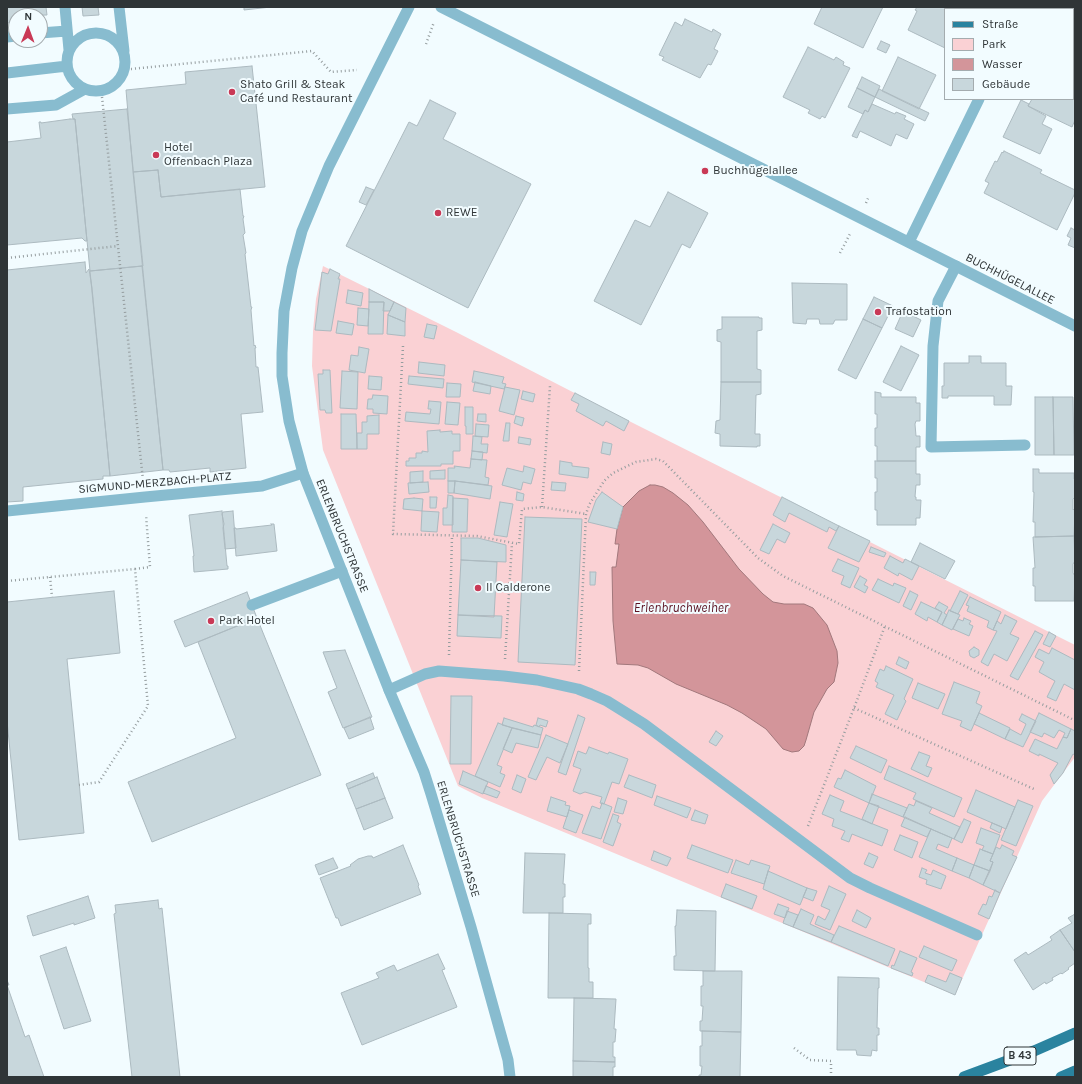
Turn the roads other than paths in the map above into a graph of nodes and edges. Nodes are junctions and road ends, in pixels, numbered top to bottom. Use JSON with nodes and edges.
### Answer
{"nodes":[{"id":1,"x":65,"y":7,"type":"edge"},
{"id":2,"x":119,"y":7,"type":"edge"},
{"id":3,"x":409,"y":7,"type":"edge"},
{"id":4,"x":441,"y":7,"type":"edge"},
{"id":5,"x":67,"y":31,"type":"junction"},
{"id":6,"x":48,"y":32,"type":"edge"},
{"id":7,"x":69,"y":50,"type":"junction"},
{"id":8,"x":124,"y":55,"type":"junction"},
{"id":9,"x":67,"y":66,"type":"junction"},
{"id":10,"x":7,"y":73,"type":"edge"},
{"id":11,"x":85,"y":89,"type":"junction"},
{"id":12,"x":979,"y":100,"type":"edge"},
{"id":13,"x":7,"y":109,"type":"edge"},
{"id":14,"x":909,"y":242,"type":"junction"},
{"id":15,"x":956,"y":266,"type":"junction"},
{"id":16,"x":1075,"y":326,"type":"edge"},
{"id":17,"x":1024,"y":445,"type":"dead end"},
{"id":18,"x":303,"y":473,"type":"junction"},
{"id":19,"x":7,"y":511,"type":"edge"},
{"id":20,"x":342,"y":571,"type":"junction"},
{"id":21,"x":252,"y":605,"type":"dead end"},
{"id":22,"x":389,"y":690,"type":"junction"},
{"id":23,"x":977,"y":936,"type":"dead end"},
{"id":24,"x":1075,"y":1033,"type":"edge"},
{"id":25,"x":1075,"y":1071,"type":"edge"},
{"id":26,"x":510,"y":1077,"type":"edge"},
{"id":27,"x":964,"y":1077,"type":"edge"},
{"id":28,"x":1061,"y":1077,"type":"edge"}],
"edges":[{"from":1,"to":5,"type":"street"},
{"from":2,"to":8,"type":"street"},
{"from":3,"to":18,"type":"street","name":"ERLENBRUCHSTRASSE"},
{"from":4,"to":14,"type":"street","name":"BUCHHÜGELALLEE"},
{"from":5,"to":6,"type":"street"},
{"from":5,"to":7,"type":"street"},
{"from":7,"to":8,"type":"street"},
{"from":7,"to":9,"type":"street"},
{"from":8,"to":11,"type":"street"},
{"from":9,"to":10,"type":"street"},
{"from":9,"to":11,"type":"street"},
{"from":11,"to":13,"type":"street"},
{"from":12,"to":14,"type":"street"},
{"from":14,"to":15,"type":"street","name":"BUCHHÜGELALLEE"},
{"from":15,"to":16,"type":"street","name":"BUCHHÜGELALLEE"},
{"from":15,"to":17,"type":"street"},
{"from":18,"to":19,"type":"street","name":"SIGMUND-MERZBACH-PLATZ"},
{"from":18,"to":20,"type":"street","name":"ERLENBRUCHSTRASSE"},
{"from":20,"to":21,"type":"street"},
{"from":20,"to":22,"type":"street","name":"ERLENBRUCHSTRASSE"},
{"from":22,"to":23,"type":"street"},
{"from":22,"to":26,"type":"street","name":"ERLENBRUCHSTRASSE"},
{"from":24,"to":27,"type":"main road","number":"B 43"},
{"from":25,"to":28,"type":"main road"}]}
